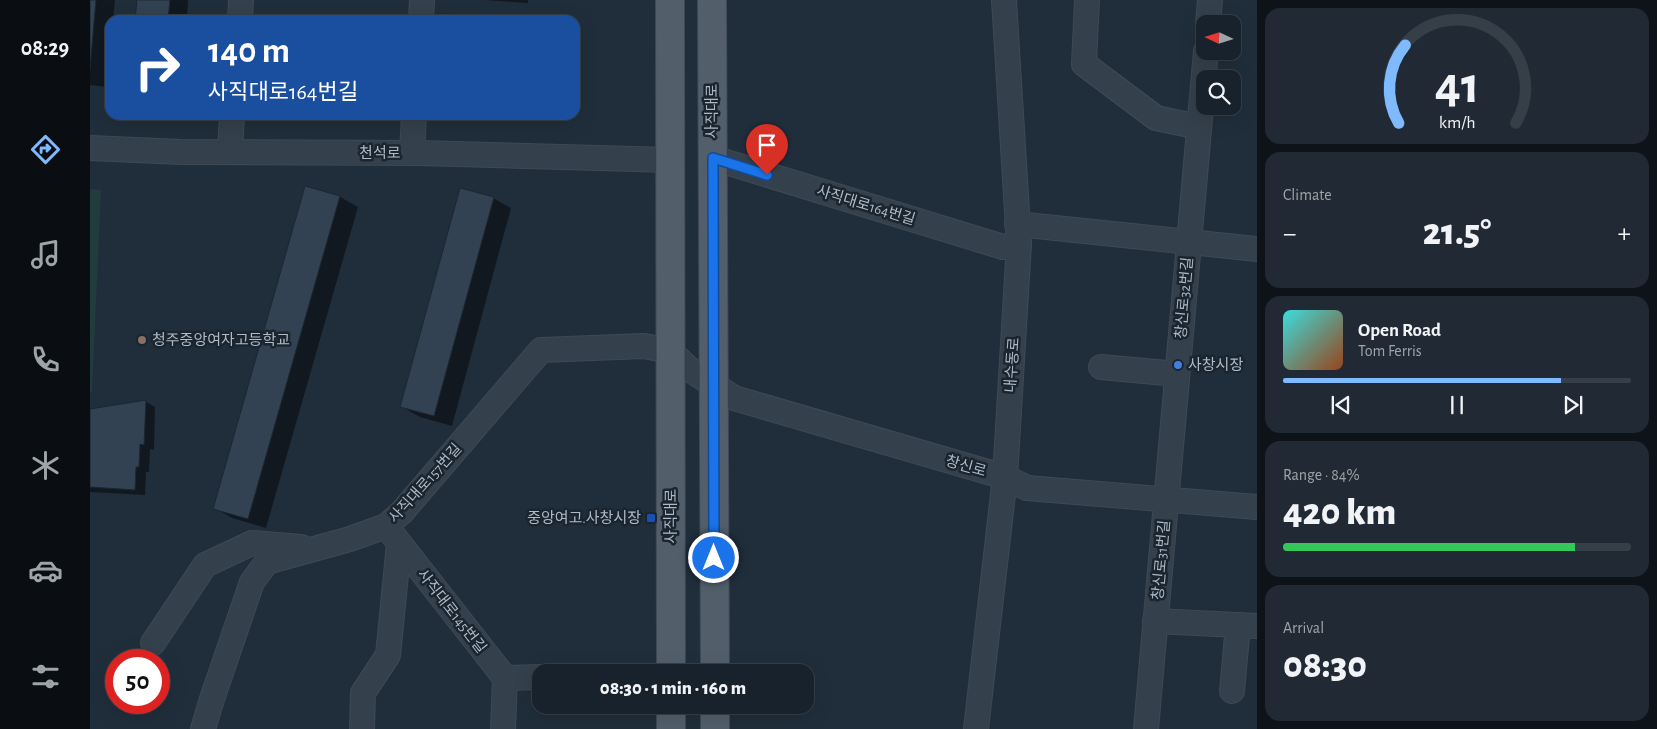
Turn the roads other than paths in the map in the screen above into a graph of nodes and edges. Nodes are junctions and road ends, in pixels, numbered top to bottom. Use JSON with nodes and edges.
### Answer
{"nodes":[{"id":1,"x":241,"y":0,"type":"edge"},
{"id":2,"x":422,"y":0,"type":"edge"},
{"id":3,"x":670,"y":0,"type":"edge"},
{"id":4,"x":712,"y":0,"type":"edge"},
{"id":5,"x":1004,"y":0,"type":"edge"},
{"id":6,"x":1087,"y":0,"type":"edge"},
{"id":7,"x":1210,"y":0,"type":"edge"},
{"id":8,"x":240,"y":15,"type":"edge"},
{"id":9,"x":421,"y":15,"type":"edge"},
{"id":10,"x":1209,"y":15,"type":"edge"},
{"id":11,"x":1205,"y":60,"type":"edge"},
{"id":12,"x":232,"y":120,"type":"edge"},
{"id":13,"x":414,"y":120,"type":"edge"},
{"id":14,"x":1199,"y":127,"type":"junction"},
{"id":15,"x":90,"y":148,"type":"edge"},
{"id":16,"x":230,"y":152,"type":"junction"},
{"id":17,"x":412,"y":154,"type":"junction"},
{"id":18,"x":713,"y":158,"type":"junction"},
{"id":19,"x":670,"y":160,"type":"junction"},
{"id":20,"x":1018,"y":234,"type":"junction"},
{"id":21,"x":1189,"y":242,"type":"junction"},
{"id":22,"x":1257,"y":249,"type":"edge"},
{"id":23,"x":680,"y":360,"type":"junction"},
{"id":24,"x":1101,"y":367,"type":"dead end"},
{"id":25,"x":1178,"y":374,"type":"junction"},
{"id":26,"x":714,"y":386,"type":"junction"},
{"id":27,"x":1005,"y":477,"type":"junction"},
{"id":28,"x":1166,"y":499,"type":"junction"},
{"id":29,"x":1257,"y":507,"type":"edge"},
{"id":30,"x":392,"y":535,"type":"junction"},
{"id":31,"x":318,"y":548,"type":"junction"},
{"id":32,"x":1155,"y":621,"type":"junction"},
{"id":33,"x":1247,"y":626,"type":"edge"},
{"id":34,"x":153,"y":643,"type":"dead end"},
{"id":35,"x":671,"y":664,"type":"edge"},
{"id":36,"x":715,"y":664,"type":"edge"},
{"id":37,"x":532,"y":677,"type":"edge"},
{"id":38,"x":505,"y":678,"type":"junction"},
{"id":39,"x":1232,"y":691,"type":"dead end"},
{"id":40,"x":671,"y":714,"type":"edge"},
{"id":41,"x":715,"y":714,"type":"edge"},
{"id":42,"x":204,"y":729,"type":"edge"},
{"id":43,"x":362,"y":729,"type":"edge"},
{"id":44,"x":504,"y":729,"type":"edge"},
{"id":45,"x":671,"y":729,"type":"edge"},
{"id":46,"x":715,"y":729,"type":"edge"},
{"id":47,"x":976,"y":729,"type":"edge"},
{"id":48,"x":1146,"y":729,"type":"edge"}],
"edges":[{"from":1,"to":8,"type":"street"},
{"from":2,"to":9,"type":"street"},
{"from":3,"to":19,"type":"main road","name":"사직대로"},
{"from":4,"to":18,"type":"main road","name":"사직대로"},
{"from":5,"to":20,"type":"street","name":"내수동로"},
{"from":6,"to":14,"type":"street"},
{"from":7,"to":10,"type":"street"},
{"from":11,"to":14,"type":"street","name":"창신로32번길"},
{"from":12,"to":16,"type":"street"},
{"from":13,"to":17,"type":"street"},
{"from":14,"to":21,"type":"street","name":"창신로32번길"},
{"from":15,"to":16,"type":"street","name":"천석로"},
{"from":16,"to":17,"type":"street","name":"천석로"},
{"from":17,"to":19,"type":"street","name":"천석로"},
{"from":18,"to":20,"type":"street","name":"사직대로164번길"},
{"from":18,"to":26,"type":"main road","name":"사직대로"},
{"from":19,"to":23,"type":"main road","name":"사직대로"},
{"from":20,"to":21,"type":"street","name":"사직대로164번길"},
{"from":20,"to":27,"type":"street","name":"내수동로"},
{"from":21,"to":22,"type":"street","name":"사직대로164번길"},
{"from":21,"to":25,"type":"street","name":"창신로32번길"},
{"from":23,"to":26,"type":"street","name":"창신로"},
{"from":23,"to":30,"type":"street","name":"사직대로157번길"},
{"from":23,"to":35,"type":"main road","name":"사직대로"},
{"from":24,"to":25,"type":"street"},
{"from":25,"to":28,"type":"street","name":"창신로32번길"},
{"from":26,"to":27,"type":"street","name":"창신로"},
{"from":26,"to":36,"type":"main road","name":"사직대로"},
{"from":27,"to":28,"type":"street","name":"창신로"},
{"from":27,"to":47,"type":"street","name":"내수동로"},
{"from":28,"to":29,"type":"street","name":"창신로"},
{"from":28,"to":32,"type":"street","name":"창신로31번길"},
{"from":30,"to":31,"type":"street","name":"사직대로157번길"},
{"from":30,"to":38,"type":"street","name":"사직대로145번길"},
{"from":30,"to":43,"type":"street","name":"사직대로145번길"},
{"from":31,"to":34,"type":"street"},
{"from":31,"to":42,"type":"street","name":"사직대로157번길"},
{"from":32,"to":33,"type":"street","name":"창신로31번길"},
{"from":32,"to":48,"type":"street","name":"창신로31번길"},
{"from":33,"to":39,"type":"street"},
{"from":37,"to":38,"type":"street"},
{"from":38,"to":44,"type":"street"},
{"from":40,"to":45,"type":"main road"},
{"from":41,"to":46,"type":"main road"}]}
